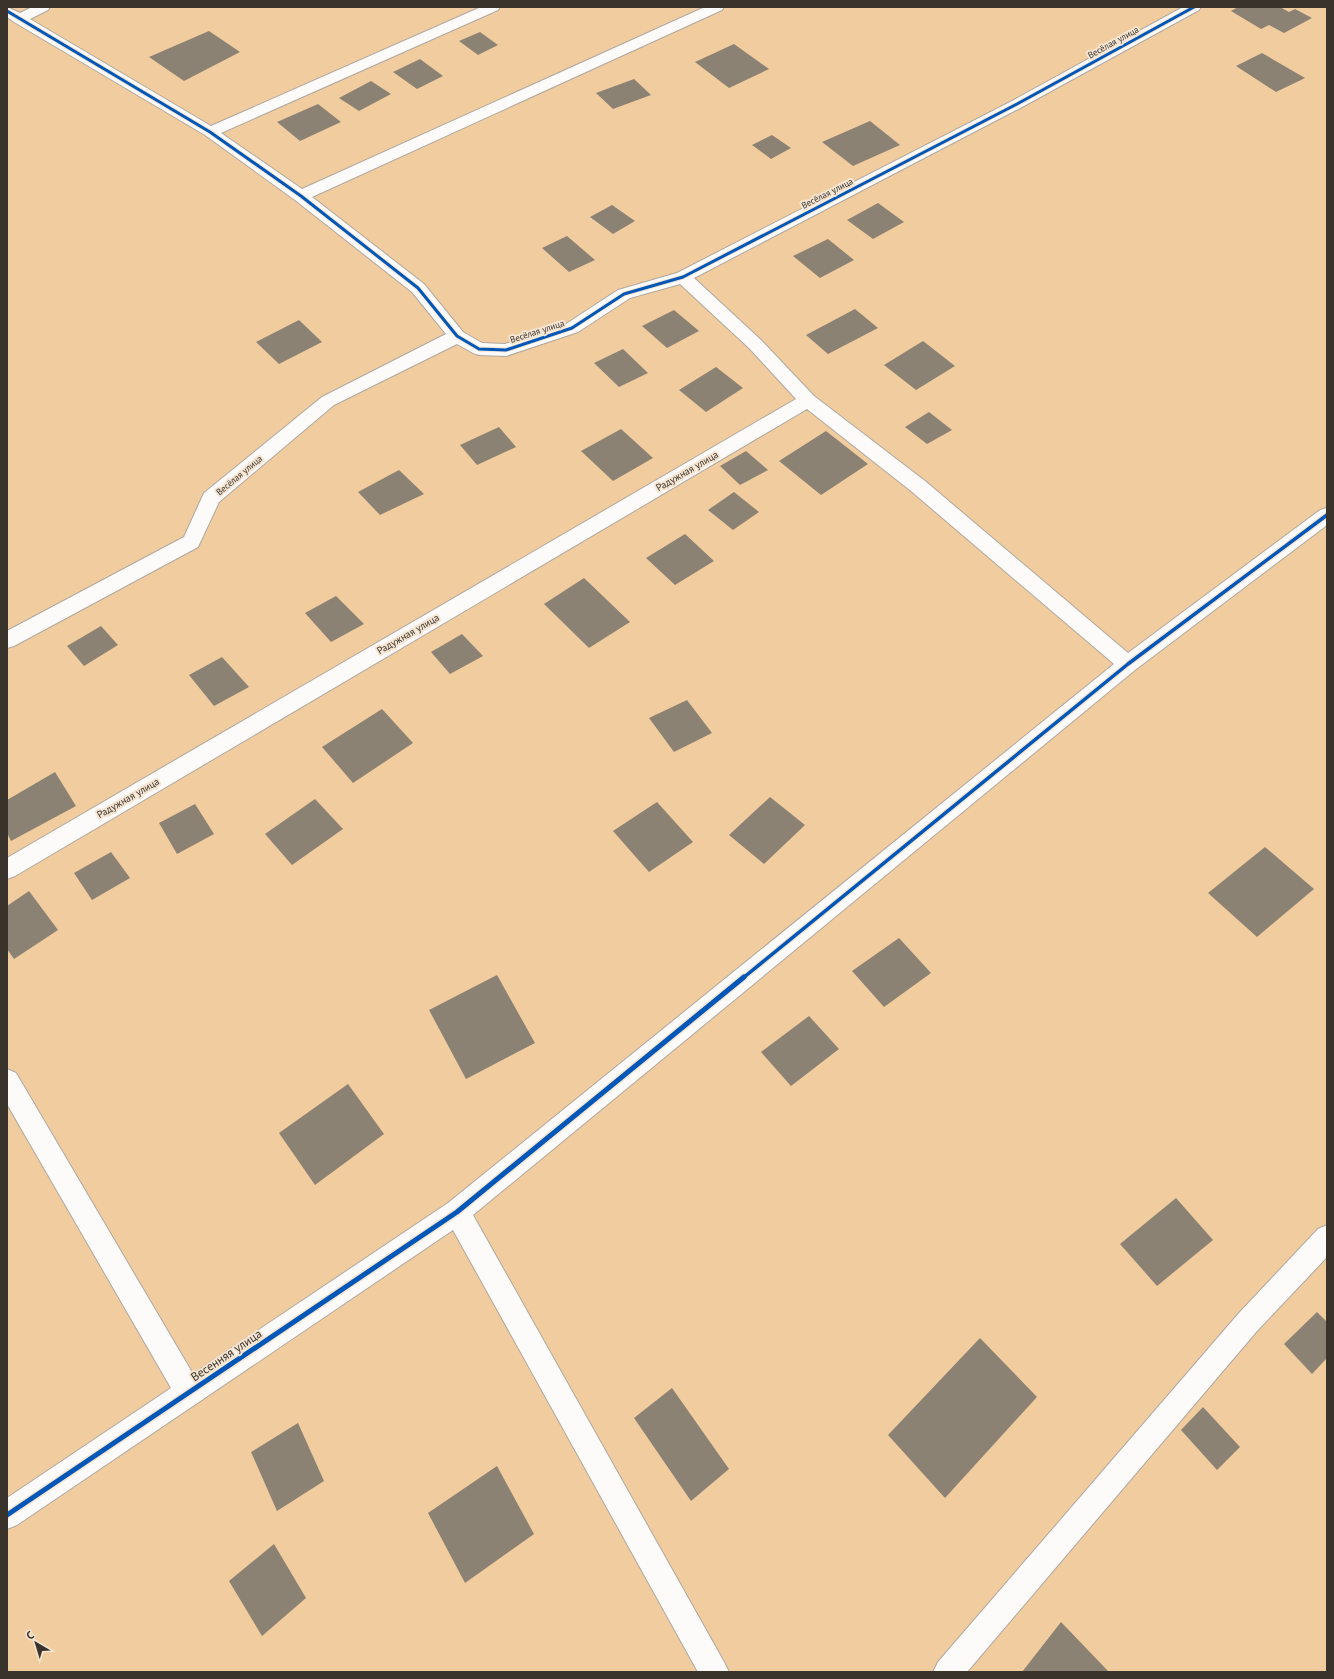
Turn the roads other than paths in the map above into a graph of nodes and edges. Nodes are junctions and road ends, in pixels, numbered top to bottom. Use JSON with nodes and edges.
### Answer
{"nodes":[{"id":1,"x":43,"y":7,"type":"edge"},
{"id":2,"x":493,"y":7,"type":"edge"},
{"id":3,"x":717,"y":7,"type":"edge"},
{"id":4,"x":1194,"y":7,"type":"edge"},
{"id":5,"x":13,"y":15,"type":"edge"},
{"id":6,"x":210,"y":132,"type":"junction"},
{"id":7,"x":301,"y":196,"type":"junction"},
{"id":8,"x":683,"y":277,"type":"junction"},
{"id":9,"x":457,"y":336,"type":"junction"},
{"id":10,"x":808,"y":400,"type":"junction"},
{"id":11,"x":1327,"y":515,"type":"edge"},
{"id":12,"x":7,"y":640,"type":"edge"},
{"id":13,"x":1128,"y":664,"type":"junction"},
{"id":14,"x":7,"y":869,"type":"edge"},
{"id":15,"x":7,"y":1081,"type":"edge"},
{"id":16,"x":457,"y":1212,"type":"junction"},
{"id":17,"x":1327,"y":1238,"type":"edge"},
{"id":18,"x":188,"y":1393,"type":"junction"},
{"id":19,"x":7,"y":1515,"type":"edge"},
{"id":20,"x":714,"y":1672,"type":"edge"},
{"id":21,"x":948,"y":1672,"type":"edge"}],
"edges":[{"from":1,"to":5,"type":"street"},
{"from":2,"to":6,"type":"street"},
{"from":3,"to":7,"type":"street"},
{"from":4,"to":8,"type":"street","name":"Весёлая улица"},
{"from":5,"to":6,"type":"street"},
{"from":6,"to":7,"type":"street"},
{"from":7,"to":9,"type":"street"},
{"from":8,"to":9,"type":"street","name":"Весёлая улица"},
{"from":8,"to":10,"type":"street"},
{"from":9,"to":12,"type":"street","name":"Весёлая улица"},
{"from":10,"to":13,"type":"street"},
{"from":10,"to":14,"type":"street","name":"Радужная улица"},
{"from":11,"to":13,"type":"street","name":"Весенняя улица"},
{"from":13,"to":16,"type":"street","name":"Весенняя улица"},
{"from":15,"to":18,"type":"street"},
{"from":16,"to":18,"type":"street","name":"Весенняя улица"},
{"from":16,"to":20,"type":"street"},
{"from":17,"to":21,"type":"street"},
{"from":18,"to":19,"type":"street","name":"Весенняя улица"}]}
